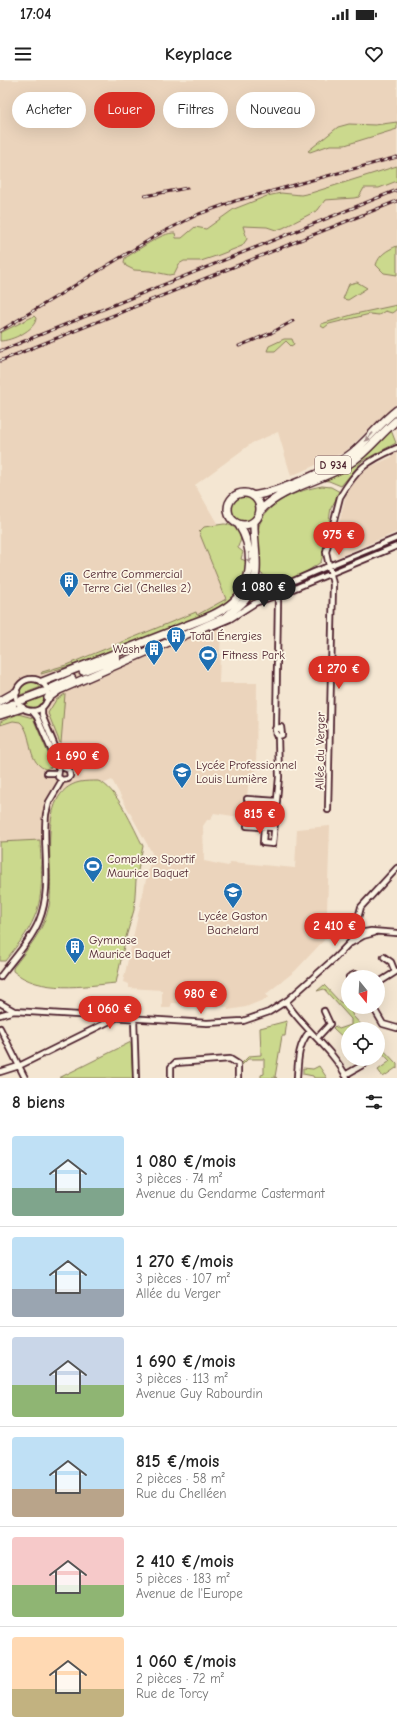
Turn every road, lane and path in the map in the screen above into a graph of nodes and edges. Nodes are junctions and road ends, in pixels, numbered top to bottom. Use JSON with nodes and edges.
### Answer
{"nodes":[{"id":1,"x":397,"y":410,"type":"edge"},
{"id":2,"x":397,"y":420,"type":"edge"},
{"id":3,"x":397,"y":448,"type":"edge"},
{"id":4,"x":253,"y":496,"type":"junction"},
{"id":5,"x":260,"y":511,"type":"junction"},
{"id":6,"x":254,"y":522,"type":"junction"},
{"id":7,"x":239,"y":525,"type":"junction"},
{"id":8,"x":397,"y":538,"type":"edge"},
{"id":9,"x":397,"y":544,"type":"edge"},
{"id":10,"x":364,"y":552,"type":"junction"},
{"id":11,"x":329,"y":566,"type":"junction"},
{"id":12,"x":331,"y":573,"type":"junction"},
{"id":13,"x":275,"y":594,"type":"junction"},
{"id":14,"x":257,"y":597,"type":"dead end"},
{"id":15,"x":234,"y":609,"type":"junction"},
{"id":16,"x":193,"y":624,"type":"junction"},
{"id":17,"x":194,"y":632,"type":"junction"},
{"id":18,"x":42,"y":687,"type":"junction"},
{"id":19,"x":48,"y":698,"type":"junction"},
{"id":20,"x":20,"y":699,"type":"junction"},
{"id":21,"x":0,"y":701,"type":"edge"},
{"id":22,"x":0,"y":706,"type":"edge"},
{"id":23,"x":42,"y":707,"type":"junction"},
{"id":24,"x":0,"y":710,"type":"edge"},
{"id":25,"x":32,"y":711,"type":"junction"},
{"id":26,"x":0,"y":715,"type":"edge"},
{"id":27,"x":64,"y":768,"type":"junction"},
{"id":28,"x":58,"y":772,"type":"junction"},
{"id":29,"x":47,"y":773,"type":"dead end"},
{"id":30,"x":62,"y":780,"type":"junction"},
{"id":31,"x":247,"y":798,"type":"dead end"},
{"id":32,"x":277,"y":801,"type":"junction"},
{"id":33,"x":328,"y":810,"type":"dead end"},
{"id":34,"x":247,"y":826,"type":"dead end"},
{"id":35,"x":264,"y":828,"type":"junction"},
{"id":36,"x":274,"y":828,"type":"junction"},
{"id":37,"x":397,"y":868,"type":"edge"},
{"id":38,"x":358,"y":918,"type":"dead end"},
{"id":39,"x":397,"y":933,"type":"edge"},
{"id":40,"x":384,"y":957,"type":"dead end"},
{"id":41,"x":396,"y":971,"type":"edge"},
{"id":42,"x":0,"y":977,"type":"edge"},
{"id":43,"x":385,"y":978,"type":"edge"},
{"id":44,"x":286,"y":1002,"type":"junction"},
{"id":45,"x":0,"y":1003,"type":"edge"},
{"id":46,"x":14,"y":1011,"type":"junction"},
{"id":47,"x":324,"y":1011,"type":"dead end"},
{"id":48,"x":0,"y":1014,"type":"edge"},
{"id":49,"x":377,"y":1014,"type":"edge"},
{"id":50,"x":96,"y":1016,"type":"junction"},
{"id":51,"x":111,"y":1017,"type":"junction"},
{"id":52,"x":117,"y":1017,"type":"junction"},
{"id":53,"x":134,"y":1019,"type":"junction"},
{"id":54,"x":98,"y":1025,"type":"junction"},
{"id":55,"x":0,"y":1028,"type":"edge"},
{"id":56,"x":397,"y":1028,"type":"edge"},
{"id":57,"x":309,"y":1032,"type":"junction"},
{"id":58,"x":317,"y":1038,"type":"junction"},
{"id":59,"x":19,"y":1066,"type":"junction"},
{"id":60,"x":362,"y":1066,"type":"edge"},
{"id":61,"x":0,"y":1072,"type":"edge"},
{"id":62,"x":346,"y":1077,"type":"edge"},
{"id":63,"x":25,"y":1078,"type":"edge"},
{"id":64,"x":136,"y":1078,"type":"edge"},
{"id":65,"x":172,"y":1078,"type":"edge"},
{"id":66,"x":238,"y":1078,"type":"edge"},
{"id":67,"x":297,"y":1078,"type":"edge"}],
"edges":[{"from":1,"to":4,"type":"main road","number":"D 934","one_way":true},
{"from":2,"to":5,"type":"main road","number":"D 934"},
{"from":3,"to":11,"type":"street","name":"Allée du Verger"},
{"from":4,"to":5,"type":"main road"},
{"from":4,"to":7,"type":"main road"},
{"from":5,"to":6,"type":"main road"},
{"from":6,"to":7,"type":"main road"},
{"from":6,"to":15,"type":"main road"},
{"from":7,"to":16,"type":"main road","one_way":true},
{"from":8,"to":10,"type":"street"},
{"from":9,"to":12,"type":"street"},
{"from":10,"to":11,"type":"street"},
{"from":10,"to":12,"type":"street"},
{"from":11,"to":12,"type":"street","name":"Allée du Verger"},
{"from":11,"to":13,"type":"street"},
{"from":12,"to":13,"type":"street"},
{"from":12,"to":33,"type":"street","name":"Allée du Verger"},
{"from":13,"to":14,"type":"street"},
{"from":13,"to":17,"type":"street"},
{"from":13,"to":32,"type":"street"},
{"from":15,"to":16,"type":"main road"},
{"from":15,"to":17,"type":"main road"},
{"from":16,"to":18,"type":"main road"},
{"from":17,"to":19,"type":"main road"},
{"from":18,"to":19,"type":"street"},
{"from":18,"to":20,"type":"main road"},
{"from":18,"to":20,"type":"street"},
{"from":19,"to":23,"type":"street"},
{"from":20,"to":21,"type":"main road"},
{"from":20,"to":25,"type":"street"},
{"from":20,"to":26,"type":"main road"},
{"from":22,"to":24,"type":"main road"},
{"from":23,"to":25,"type":"street"},
{"from":23,"to":27,"type":"street"},
{"from":25,"to":28,"type":"street"},
{"from":27,"to":28,"type":"street"},
{"from":27,"to":30,"type":"street"},
{"from":28,"to":29,"type":"street"},
{"from":28,"to":30,"type":"street"},
{"from":30,"to":42,"type":"street"},
{"from":31,"to":32,"type":"street"},
{"from":32,"to":36,"type":"street"},
{"from":34,"to":35,"type":"street"},
{"from":35,"to":36,"type":"street"},
{"from":35,"to":36,"type":"street"},
{"from":37,"to":38,"type":"street"},
{"from":39,"to":44,"type":"street"},
{"from":40,"to":41,"type":"street"},
{"from":41,"to":43,"type":"street"},
{"from":44,"to":53,"type":"street"},
{"from":44,"to":57,"type":"street"},
{"from":45,"to":46,"type":"street"},
{"from":45,"to":48,"type":"street"},
{"from":46,"to":48,"type":"street"},
{"from":46,"to":50,"type":"street"},
{"from":47,"to":58,"type":"street"},
{"from":49,"to":56,"type":"street"},
{"from":50,"to":51,"type":"street"},
{"from":50,"to":54,"type":"street"},
{"from":51,"to":52,"type":"street"},
{"from":51,"to":54,"type":"street"},
{"from":52,"to":53,"type":"street"},
{"from":52,"to":54,"type":"street"},
{"from":53,"to":64,"type":"street"},
{"from":54,"to":59,"type":"street"},
{"from":55,"to":59,"type":"street"},
{"from":57,"to":58,"type":"street"},
{"from":57,"to":67,"type":"street"},
{"from":58,"to":62,"type":"street"},
{"from":59,"to":61,"type":"street"},
{"from":59,"to":63,"type":"street"},
{"from":60,"to":62,"type":"street"},
{"from":65,"to":66,"type":"street"}]}
